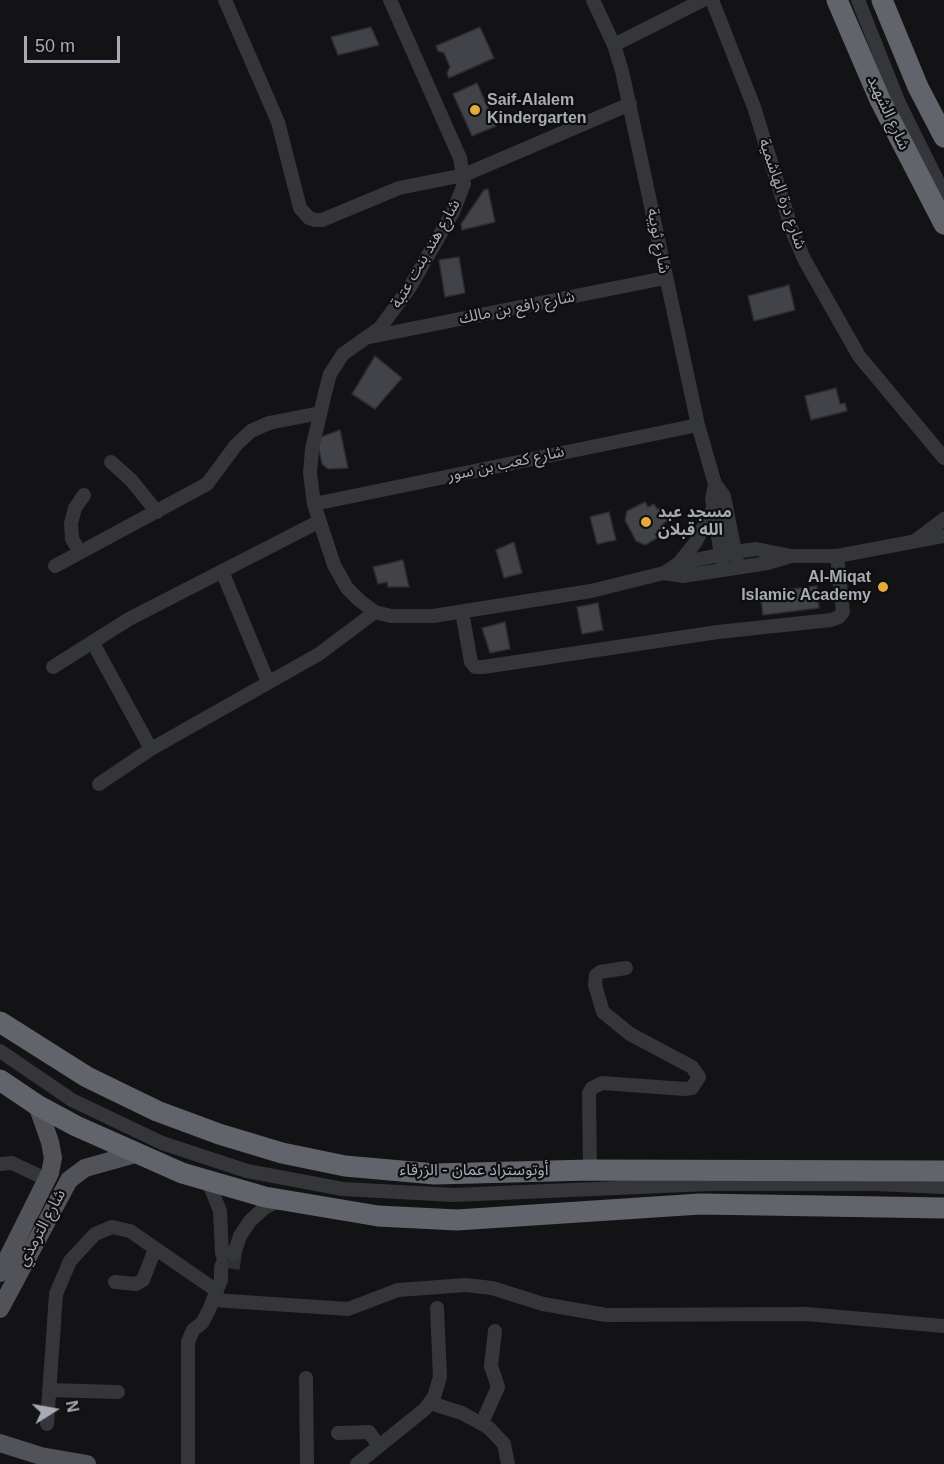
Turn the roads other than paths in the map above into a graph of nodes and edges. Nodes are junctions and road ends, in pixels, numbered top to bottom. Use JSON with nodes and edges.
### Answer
{"nodes":[{"id":1,"x":225,"y":0,"type":"edge"},
{"id":2,"x":390,"y":0,"type":"edge"},
{"id":3,"x":593,"y":0,"type":"edge"},
{"id":4,"x":703,"y":0,"type":"edge"},
{"id":5,"x":712,"y":0,"type":"edge"},
{"id":6,"x":837,"y":0,"type":"edge"},
{"id":7,"x":858,"y":0,"type":"edge"},
{"id":8,"x":866,"y":0,"type":"edge"},
{"id":9,"x":882,"y":0,"type":"edge"},
{"id":10,"x":614,"y":45,"type":"junction"},
{"id":11,"x":630,"y":104,"type":"junction"},
{"id":12,"x":944,"y":137,"type":"edge"},
{"id":13,"x":464,"y":175,"type":"junction"},
{"id":14,"x":944,"y":179,"type":"edge"},
{"id":15,"x":944,"y":194,"type":"edge"},
{"id":16,"x":944,"y":224,"type":"edge"},
{"id":17,"x":665,"y":278,"type":"junction"},
{"id":18,"x":368,"y":338,"type":"junction"},
{"id":19,"x":320,"y":413,"type":"junction"},
{"id":20,"x":699,"y":425,"type":"junction"},
{"id":21,"x":944,"y":458,"type":"edge"},
{"id":22,"x":111,"y":462,"type":"dead end"},
{"id":23,"x":715,"y":484,"type":"junction"},
{"id":24,"x":84,"y":495,"type":"dead end"},
{"id":25,"x":314,"y":504,"type":"junction"},
{"id":26,"x":713,"y":509,"type":"junction"},
{"id":27,"x":157,"y":512,"type":"junction"},
{"id":28,"x":944,"y":519,"type":"edge"},
{"id":29,"x":318,"y":522,"type":"junction"},
{"id":30,"x":944,"y":536,"type":"edge"},
{"id":31,"x":914,"y":541,"type":"junction"},
{"id":32,"x":80,"y":552,"type":"junction"},
{"id":33,"x":735,"y":552,"type":"junction"},
{"id":34,"x":721,"y":555,"type":"junction"},
{"id":35,"x":791,"y":556,"type":"junction"},
{"id":36,"x":837,"y":556,"type":"junction"},
{"id":37,"x":679,"y":563,"type":"junction"},
{"id":38,"x":55,"y":566,"type":"dead end"},
{"id":39,"x":738,"y":567,"type":"junction"},
{"id":40,"x":723,"y":569,"type":"junction"},
{"id":41,"x":222,"y":571,"type":"junction"},
{"id":42,"x":664,"y":573,"type":"junction"},
{"id":43,"x":375,"y":612,"type":"junction"},
{"id":44,"x":462,"y":612,"type":"junction"},
{"id":45,"x":93,"y":642,"type":"junction"},
{"id":46,"x":53,"y":667,"type":"dead end"},
{"id":47,"x":268,"y":682,"type":"junction"},
{"id":48,"x":151,"y":749,"type":"junction"},
{"id":49,"x":99,"y":784,"type":"dead end"},
{"id":50,"x":626,"y":968,"type":"dead end"},
{"id":51,"x":0,"y":1022,"type":"edge"},
{"id":52,"x":0,"y":1051,"type":"edge"},
{"id":53,"x":0,"y":1057,"type":"edge"},
{"id":54,"x":0,"y":1080,"type":"edge"},
{"id":55,"x":37,"y":1105,"type":"junction"},
{"id":56,"x":135,"y":1154,"type":"junction"},
{"id":57,"x":0,"y":1164,"type":"edge"},
{"id":58,"x":590,"y":1170,"type":"junction"},
{"id":59,"x":944,"y":1171,"type":"edge"},
{"id":60,"x":48,"y":1180,"type":"junction"},
{"id":61,"x":208,"y":1181,"type":"junction"},
{"id":62,"x":944,"y":1187,"type":"edge"},
{"id":63,"x":944,"y":1193,"type":"edge"},
{"id":64,"x":280,"y":1200,"type":"junction"},
{"id":65,"x":944,"y":1208,"type":"edge"},
{"id":66,"x":155,"y":1249,"type":"junction"},
{"id":67,"x":0,"y":1273,"type":"edge"},
{"id":68,"x":221,"y":1281,"type":"junction"},
{"id":69,"x":115,"y":1282,"type":"dead end"},
{"id":70,"x":437,"y":1308,"type":"dead end"},
{"id":71,"x":0,"y":1309,"type":"edge"},
{"id":72,"x":944,"y":1326,"type":"edge"},
{"id":73,"x":495,"y":1331,"type":"dead end"},
{"id":74,"x":306,"y":1378,"type":"dead end"},
{"id":75,"x":48,"y":1390,"type":"junction"},
{"id":76,"x":118,"y":1392,"type":"dead end"},
{"id":77,"x":430,"y":1403,"type":"junction"},
{"id":78,"x":482,"y":1423,"type":"junction"},
{"id":79,"x":47,"y":1424,"type":"dead end"},
{"id":80,"x":338,"y":1433,"type":"dead end"},
{"id":81,"x":0,"y":1443,"type":"edge"},
{"id":82,"x":379,"y":1446,"type":"junction"},
{"id":83,"x":87,"y":1464,"type":"edge"},
{"id":84,"x":188,"y":1464,"type":"edge"},
{"id":85,"x":307,"y":1464,"type":"edge"},
{"id":86,"x":357,"y":1464,"type":"edge"},
{"id":87,"x":508,"y":1464,"type":"edge"}],
"edges":[{"from":1,"to":13,"type":"street"},
{"from":2,"to":13,"type":"street"},
{"from":3,"to":10,"type":"street","name":"شارع ثويبة"},
{"from":4,"to":10,"type":"street"},
{"from":5,"to":21,"type":"street","name":"شارع درة الهاشمية"},
{"from":6,"to":16,"type":"highway","name":"شارع الشهيد"},
{"from":7,"to":15,"type":"street"},
{"from":8,"to":14,"type":"street"},
{"from":9,"to":12,"type":"highway"},
{"from":10,"to":11,"type":"street","name":"شارع ثويبة"},
{"from":11,"to":13,"type":"street"},
{"from":11,"to":17,"type":"street","name":"شارع ثويبة"},
{"from":13,"to":18,"type":"street","name":"شارع هند بنت عتبة"},
{"from":17,"to":18,"type":"street","name":"شارع رافع بن مالك"},
{"from":17,"to":20,"type":"street","name":"شارع ثويبة"},
{"from":18,"to":19,"type":"street","name":"شارع هند بنت عتبة"},
{"from":19,"to":25,"type":"street","name":"شارع هند بنت عتبة"},
{"from":19,"to":27,"type":"street"},
{"from":20,"to":23,"type":"street","name":"شارع ثويبة"},
{"from":20,"to":25,"type":"street","name":"شارع كعب بن سور"},
{"from":22,"to":27,"type":"street"},
{"from":23,"to":26,"type":"street","name":"شارع ثويبة"},
{"from":23,"to":33,"type":"street","name":"شارع ثويبة"},
{"from":24,"to":32,"type":"street"},
{"from":25,"to":29,"type":"street","name":"شارع هند بنت عتبة"},
{"from":26,"to":34,"type":"street","name":"شارع ثويبة"},
{"from":26,"to":37,"type":"street"},
{"from":27,"to":32,"type":"street"},
{"from":28,"to":31,"type":"street"},
{"from":29,"to":41,"type":"street"},
{"from":29,"to":43,"type":"street","name":"شارع هند بنت عتبة"},
{"from":30,"to":31,"type":"street"},
{"from":31,"to":36,"type":"street"},
{"from":32,"to":38,"type":"street"},
{"from":33,"to":34,"type":"street"},
{"from":33,"to":35,"type":"street"},
{"from":33,"to":39,"type":"street","name":"شارع ثويبة"},
{"from":34,"to":37,"type":"street"},
{"from":34,"to":40,"type":"street","name":"شارع ثويبة"},
{"from":35,"to":36,"type":"street"},
{"from":35,"to":39,"type":"street"},
{"from":36,"to":44,"type":"street"},
{"from":37,"to":42,"type":"street"},
{"from":39,"to":40,"type":"street"},
{"from":40,"to":42,"type":"street"},
{"from":41,"to":45,"type":"street"},
{"from":41,"to":47,"type":"street"},
{"from":42,"to":44,"type":"street"},
{"from":43,"to":44,"type":"street"},
{"from":43,"to":47,"type":"street"},
{"from":45,"to":46,"type":"street"},
{"from":45,"to":48,"type":"street"},
{"from":47,"to":48,"type":"street"},
{"from":48,"to":49,"type":"street"},
{"from":50,"to":58,"type":"street"},
{"from":51,"to":58,"type":"highway","name":"أوتوستراد عمان - الزرقاء"},
{"from":52,"to":62,"type":"street"},
{"from":53,"to":63,"type":"street"},
{"from":54,"to":55,"type":"highway"},
{"from":55,"to":56,"type":"highway"},
{"from":55,"to":60,"type":"main road","name":"شارع الترمذي"},
{"from":56,"to":61,"type":"highway"},
{"from":56,"to":71,"type":"main road","name":"شارع الترمذي"},
{"from":57,"to":60,"type":"street"},
{"from":58,"to":59,"type":"highway","name":"أوتوستراد عمان - الزرقاء"},
{"from":60,"to":67,"type":"main road","name":"شارع الترمذي"},
{"from":61,"to":64,"type":"highway"},
{"from":61,"to":64,"type":"street"},
{"from":64,"to":65,"type":"highway"},
{"from":66,"to":68,"type":"street"},
{"from":66,"to":69,"type":"street"},
{"from":66,"to":75,"type":"street"},
{"from":68,"to":72,"type":"street"},
{"from":68,"to":84,"type":"street"},
{"from":70,"to":77,"type":"street"},
{"from":73,"to":78,"type":"street"},
{"from":74,"to":85,"type":"street"},
{"from":75,"to":76,"type":"street"},
{"from":75,"to":79,"type":"street"},
{"from":77,"to":78,"type":"street"},
{"from":77,"to":82,"type":"street"},
{"from":78,"to":87,"type":"street"},
{"from":80,"to":82,"type":"street"},
{"from":81,"to":83,"type":"main road"},
{"from":82,"to":86,"type":"street"}]}
